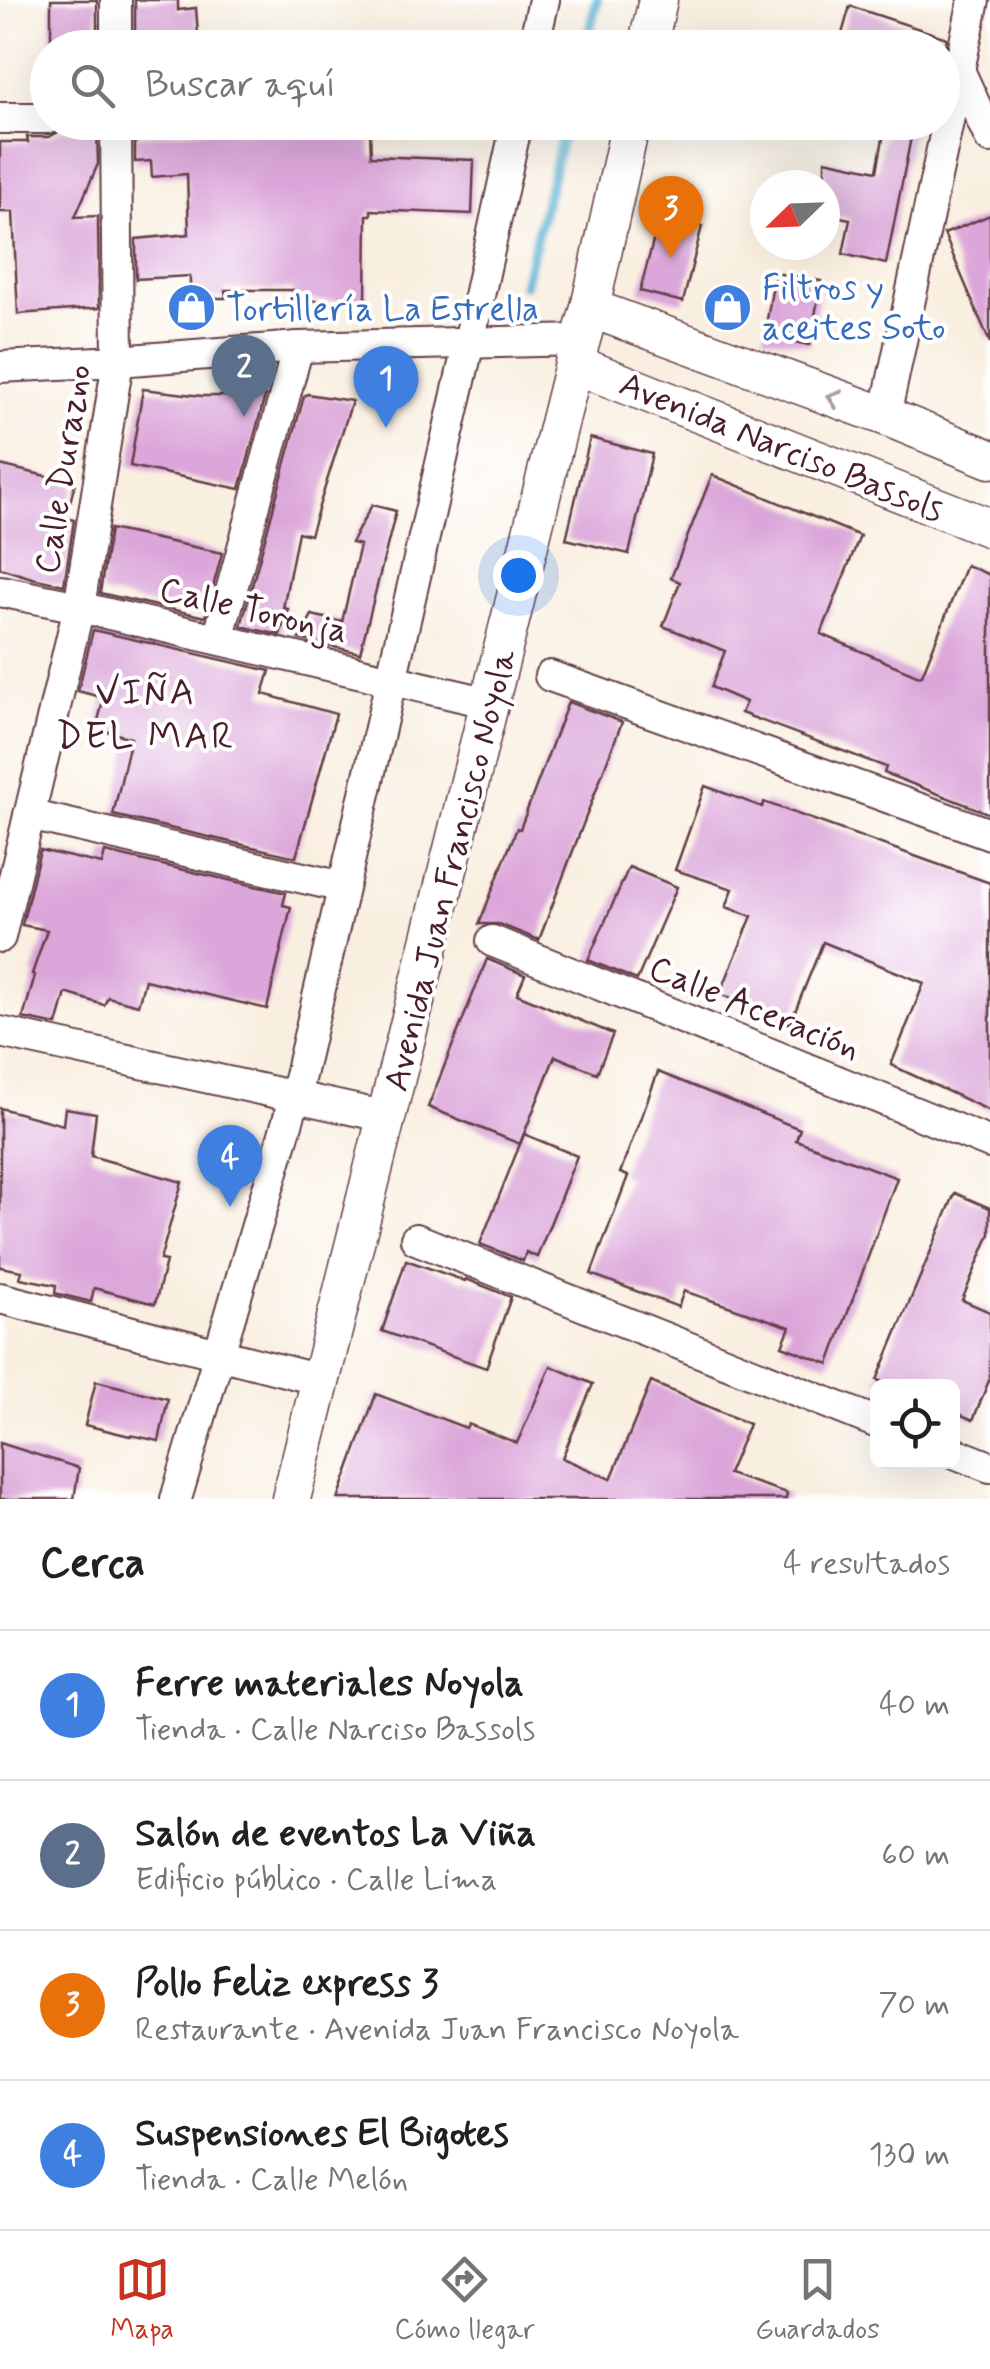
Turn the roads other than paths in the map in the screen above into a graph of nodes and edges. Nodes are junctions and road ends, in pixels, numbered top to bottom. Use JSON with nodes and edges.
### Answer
{"nodes":[{"id":1,"x":116,"y":0,"type":"edge"},
{"id":2,"x":544,"y":0,"type":"edge"},
{"id":3,"x":658,"y":0,"type":"edge"},
{"id":4,"x":974,"y":0,"type":"edge"},
{"id":5,"x":116,"y":30,"type":"edge"},
{"id":6,"x":538,"y":30,"type":"edge"},
{"id":7,"x":652,"y":30,"type":"edge"},
{"id":8,"x":960,"y":65,"type":"edge"},
{"id":9,"x":960,"y":72,"type":"edge"},
{"id":10,"x":0,"y":118,"type":"edge"},
{"id":11,"x":30,"y":118,"type":"edge"},
{"id":12,"x":990,"y":138,"type":"edge"},
{"id":13,"x":116,"y":140,"type":"edge"},
{"id":14,"x":513,"y":140,"type":"edge"},
{"id":15,"x":627,"y":140,"type":"edge"},
{"id":16,"x":944,"y":140,"type":"edge"},
{"id":17,"x":581,"y":337,"type":"junction"},
{"id":18,"x":469,"y":342,"type":"junction"},
{"id":19,"x":298,"y":347,"type":"junction"},
{"id":20,"x":118,"y":361,"type":"junction"},
{"id":21,"x":0,"y":367,"type":"edge"},
{"id":22,"x":885,"y":416,"type":"junction"},
{"id":23,"x":990,"y":459,"type":"edge"},
{"id":24,"x":990,"y":528,"type":"edge"},
{"id":25,"x":0,"y":591,"type":"edge"},
{"id":26,"x":79,"y":607,"type":"junction"},
{"id":27,"x":218,"y":639,"type":"junction"},
{"id":28,"x":550,"y":676,"type":"dead end"},
{"id":29,"x":391,"y":680,"type":"junction"},
{"id":30,"x":490,"y":703,"type":"junction"},
{"id":31,"x":29,"y":816,"type":"junction"},
{"id":32,"x":990,"y":834,"type":"edge"},
{"id":33,"x":344,"y":887,"type":"junction"},
{"id":34,"x":0,"y":937,"type":"edge"},
{"id":35,"x":492,"y":941,"type":"dead end"},
{"id":36,"x":0,"y":1032,"type":"edge"},
{"id":37,"x":295,"y":1097,"type":"junction"},
{"id":38,"x":388,"y":1117,"type":"junction"},
{"id":39,"x":990,"y":1143,"type":"edge"},
{"id":40,"x":416,"y":1240,"type":"dead end"},
{"id":41,"x":0,"y":1298,"type":"edge"},
{"id":42,"x":219,"y":1353,"type":"junction"},
{"id":43,"x":320,"y":1380,"type":"junction"},
{"id":44,"x":870,"y":1419,"type":"edge"},
{"id":45,"x":960,"y":1455,"type":"edge"},
{"id":46,"x":990,"y":1467,"type":"edge"},
{"id":47,"x":176,"y":1499,"type":"edge"},
{"id":48,"x":291,"y":1499,"type":"edge"}],
"edges":[{"from":1,"to":5,"type":"street"},
{"from":2,"to":6,"type":"street"},
{"from":3,"to":7,"type":"street"},
{"from":4,"to":8,"type":"street"},
{"from":9,"to":12,"type":"street"},
{"from":10,"to":11,"type":"street"},
{"from":13,"to":20,"type":"street","name":"Calle Durazno"},
{"from":14,"to":18,"type":"street"},
{"from":15,"to":17,"type":"street","name":"Avenida Juan Francisco Noyola"},
{"from":16,"to":22,"type":"street"},
{"from":17,"to":18,"type":"street"},
{"from":22,"to":17,"type":"street","name":"Avenida Narciso Bassols","one_way":true},
{"from":17,"to":24,"type":"street","name":"Avenida Narciso Bassols"},
{"from":17,"to":30,"type":"street","name":"Avenida Juan Francisco Noyola"},
{"from":18,"to":19,"type":"street"},
{"from":18,"to":29,"type":"street"},
{"from":19,"to":20,"type":"street"},
{"from":19,"to":27,"type":"street"},
{"from":20,"to":21,"type":"street"},
{"from":20,"to":26,"type":"street","name":"Calle Durazno"},
{"from":22,"to":23,"type":"street","name":"Avenida Narciso Bassols"},
{"from":25,"to":26,"type":"street","name":"Calle Toronja"},
{"from":26,"to":27,"type":"street","name":"Calle Toronja"},
{"from":26,"to":31,"type":"street","name":"Calle Durazno"},
{"from":27,"to":29,"type":"street","name":"Calle Toronja"},
{"from":28,"to":32,"type":"street"},
{"from":29,"to":30,"type":"street","name":"Calle Toronja"},
{"from":29,"to":33,"type":"street"},
{"from":30,"to":38,"type":"street","name":"Avenida Juan Francisco Noyola"},
{"from":31,"to":33,"type":"street"},
{"from":31,"to":34,"type":"street","name":"Calle Durazno"},
{"from":33,"to":37,"type":"street"},
{"from":35,"to":39,"type":"street","name":"Calle Aceración"},
{"from":36,"to":37,"type":"street"},
{"from":37,"to":38,"type":"street"},
{"from":37,"to":42,"type":"street"},
{"from":38,"to":43,"type":"street","name":"Avenida Juan Francisco Noyola"},
{"from":40,"to":44,"type":"street"},
{"from":41,"to":42,"type":"street"},
{"from":42,"to":43,"type":"street"},
{"from":42,"to":47,"type":"street"},
{"from":43,"to":48,"type":"street","name":"Avenida Juan Francisco Noyola"},
{"from":45,"to":46,"type":"street"}]}
